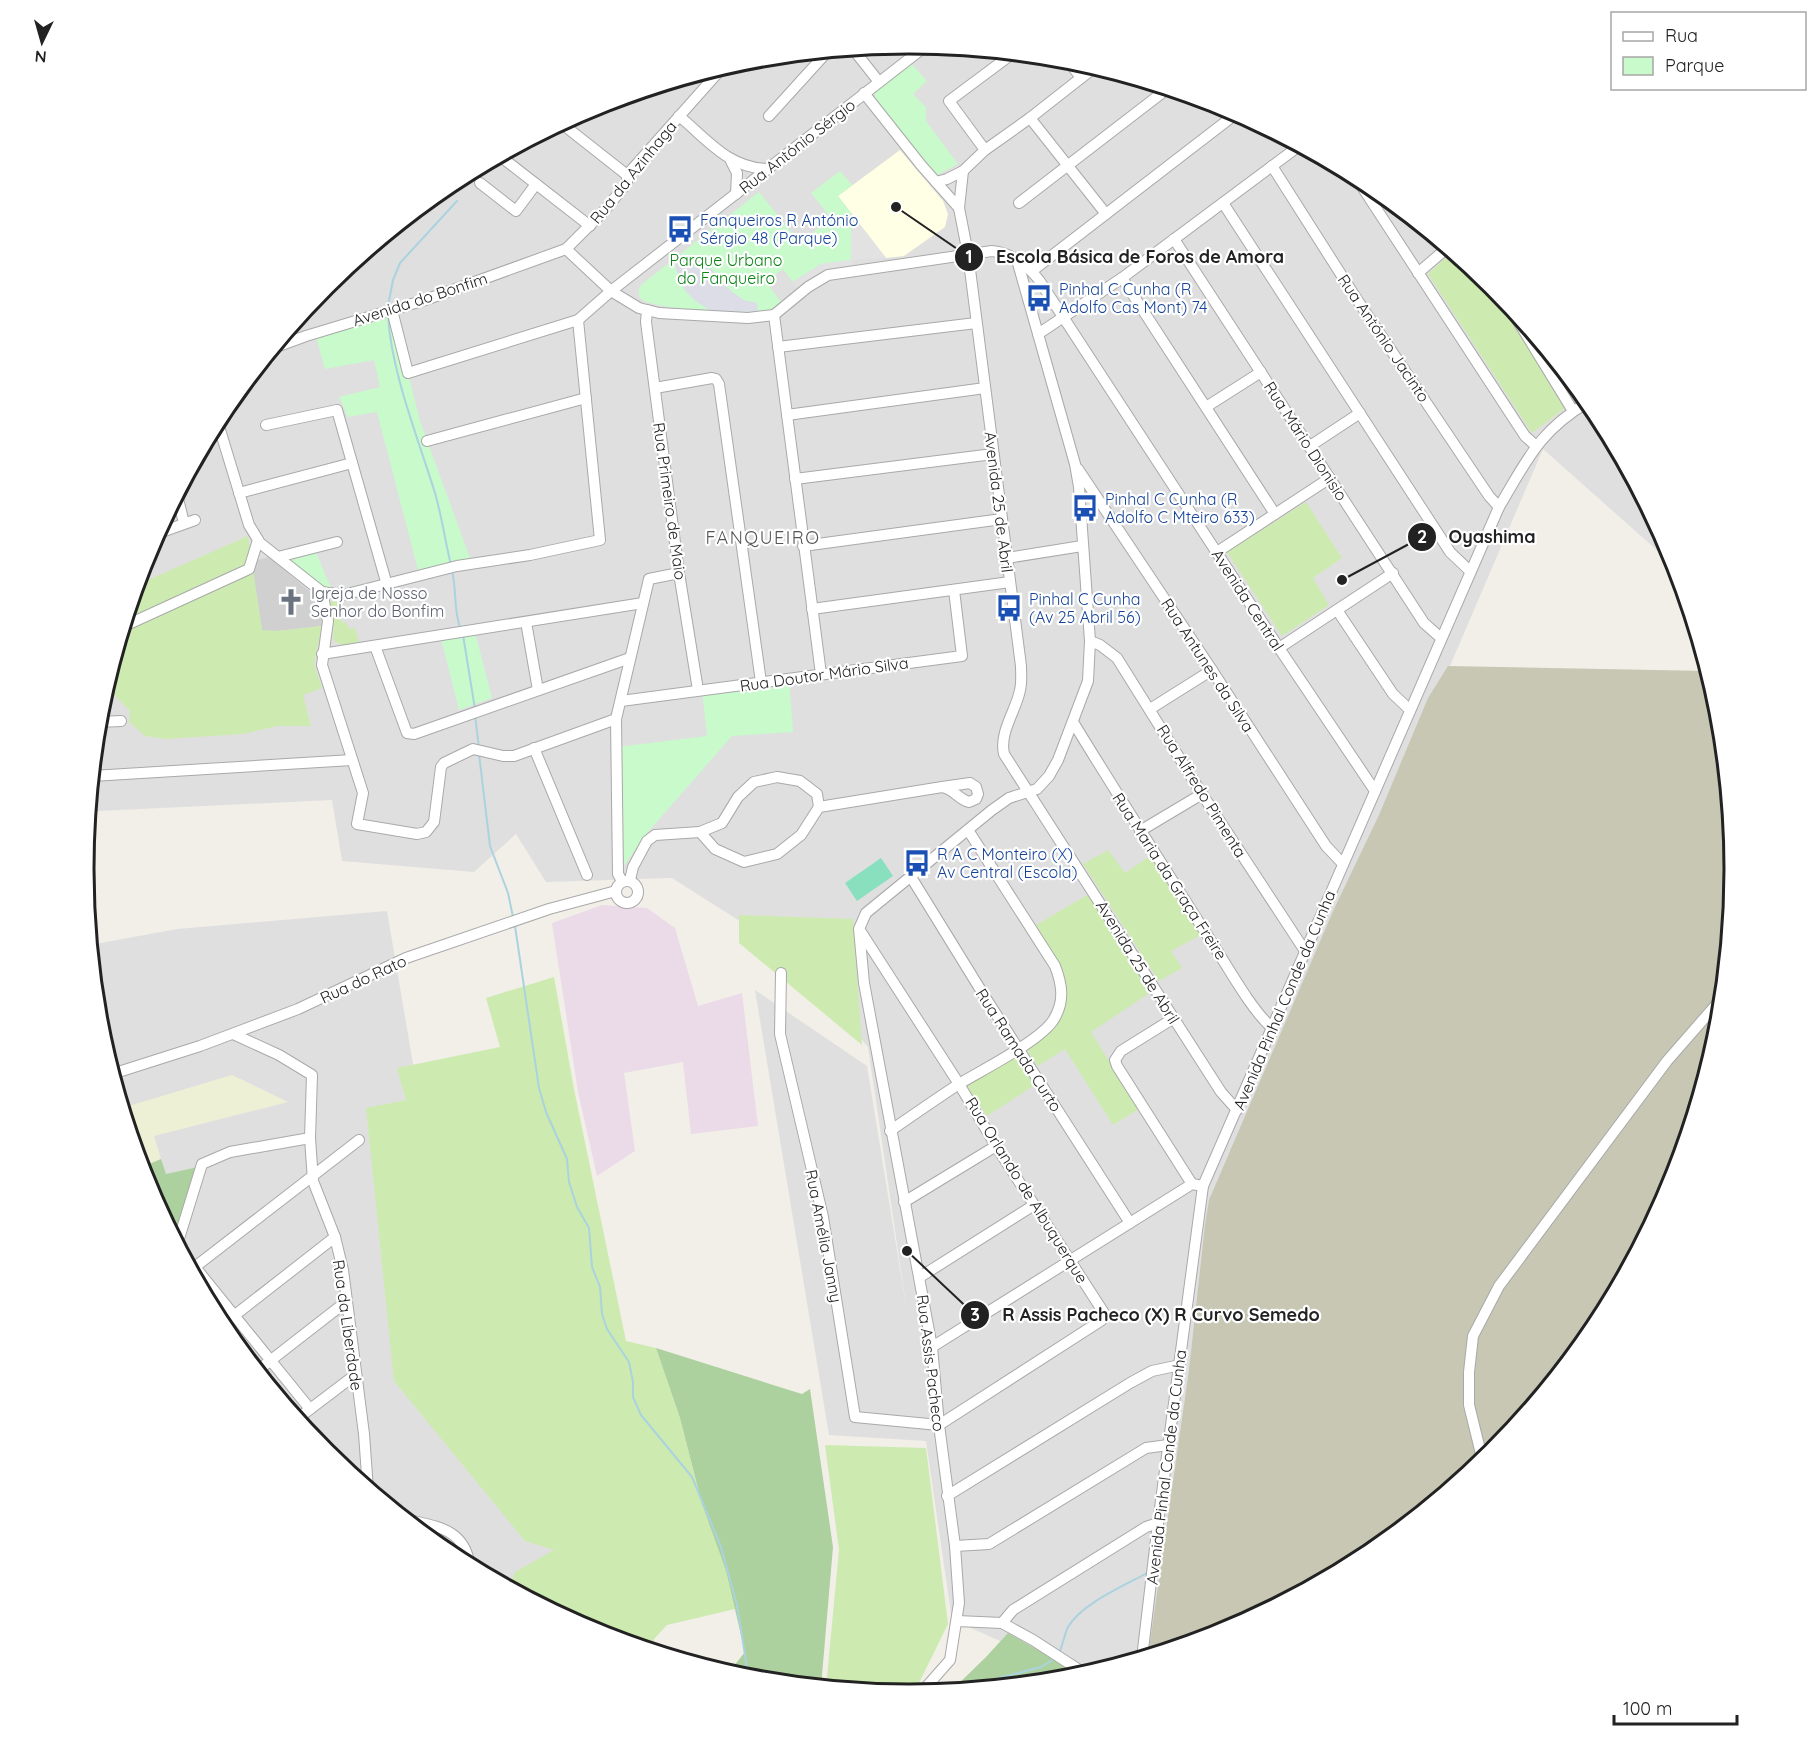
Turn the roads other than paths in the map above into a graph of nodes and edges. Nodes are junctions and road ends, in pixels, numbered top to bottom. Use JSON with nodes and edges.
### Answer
{"nodes":[{"id":1,"x":915,"y":54,"type":"edge"},
{"id":2,"x":858,"y":56,"type":"edge"},
{"id":3,"x":820,"y":59,"type":"edge"},
{"id":4,"x":1004,"y":60,"type":"edge"},
{"id":5,"x":1077,"y":72,"type":"edge"},
{"id":6,"x":1086,"y":74,"type":"edge"},
{"id":7,"x":1081,"y":78,"type":"junction"},
{"id":8,"x":713,"y":79,"type":"edge"},
{"id":9,"x":879,"y":82,"type":"junction"},
{"id":10,"x":864,"y":93,"type":"junction"},
{"id":11,"x":1161,"y":94,"type":"edge"},
{"id":12,"x":679,"y":116,"type":"junction"},
{"id":13,"x":769,"y":116,"type":"dead end"},
{"id":14,"x":1030,"y":118,"type":"junction"},
{"id":15,"x":1229,"y":120,"type":"edge"},
{"id":16,"x":568,"y":129,"type":"edge"},
{"id":17,"x":985,"y":150,"type":"junction"},
{"id":18,"x":1293,"y":150,"type":"edge"},
{"id":19,"x":506,"y":160,"type":"edge"},
{"id":20,"x":731,"y":161,"type":"junction"},
{"id":21,"x":1067,"y":165,"type":"junction"},
{"id":22,"x":1272,"y":166,"type":"junction"},
{"id":23,"x":768,"y":169,"type":"junction"},
{"id":24,"x":963,"y":171,"type":"junction"},
{"id":25,"x":627,"y":175,"type":"junction"},
{"id":26,"x":936,"y":182,"type":"junction"},
{"id":27,"x":480,"y":183,"type":"dead end"},
{"id":28,"x":537,"y":184,"type":"junction"},
{"id":29,"x":736,"y":194,"type":"junction"},
{"id":30,"x":1367,"y":195,"type":"edge"},
{"id":31,"x":1018,"y":203,"type":"dead end"},
{"id":32,"x":1223,"y":203,"type":"junction"},
{"id":33,"x":959,"y":208,"type":"junction"},
{"id":34,"x":1106,"y":214,"type":"junction"},
{"id":35,"x":590,"y":226,"type":"junction"},
{"id":36,"x":1174,"y":239,"type":"junction"},
{"id":37,"x":566,"y":249,"type":"junction"},
{"id":38,"x":1443,"y":253,"type":"edge"},
{"id":39,"x":968,"y":254,"type":"junction"},
{"id":40,"x":1017,"y":261,"type":"junction"},
{"id":41,"x":1032,"y":271,"type":"junction"},
{"id":42,"x":1418,"y":273,"type":"junction"},
{"id":43,"x":1122,"y":278,"type":"junction"},
{"id":44,"x":611,"y":291,"type":"junction"},
{"id":45,"x":392,"y":310,"type":"junction"},
{"id":46,"x":647,"y":310,"type":"junction"},
{"id":47,"x":774,"y":315,"type":"junction"},
{"id":48,"x":1063,"y":317,"type":"junction"},
{"id":49,"x":578,"y":320,"type":"junction"},
{"id":50,"x":976,"y":323,"type":"junction"},
{"id":51,"x":1038,"y":334,"type":"junction"},
{"id":52,"x":287,"y":343,"type":"edge"},
{"id":53,"x":778,"y":347,"type":"junction"},
{"id":54,"x":1551,"y":367,"type":"edge"},
{"id":55,"x":1261,"y":372,"type":"junction"},
{"id":56,"x":655,"y":388,"type":"junction"},
{"id":57,"x":985,"y":388,"type":"junction"},
{"id":58,"x":586,"y":398,"type":"junction"},
{"id":59,"x":1206,"y":407,"type":"junction"},
{"id":60,"x":1580,"y":407,"type":"edge"},
{"id":61,"x":1573,"y":411,"type":"junction"},
{"id":62,"x":1360,"y":413,"type":"junction"},
{"id":63,"x":787,"y":415,"type":"junction"},
{"id":64,"x":267,"y":425,"type":"dead end"},
{"id":65,"x":221,"y":433,"type":"edge"},
{"id":66,"x":427,"y":441,"type":"dead end"},
{"id":67,"x":1310,"y":446,"type":"junction"},
{"id":68,"x":1536,"y":446,"type":"junction"},
{"id":69,"x":993,"y":454,"type":"junction"},
{"id":70,"x":352,"y":463,"type":"junction"},
{"id":71,"x":1075,"y":464,"type":"junction"},
{"id":72,"x":1330,"y":478,"type":"junction"},
{"id":73,"x":795,"y":479,"type":"junction"},
{"id":74,"x":239,"y":494,"type":"junction"},
{"id":75,"x":181,"y":503,"type":"edge"},
{"id":76,"x":1499,"y":507,"type":"junction"},
{"id":77,"x":1275,"y":514,"type":"junction"},
{"id":78,"x":1002,"y":519,"type":"junction"},
{"id":79,"x":169,"y":529,"type":"edge"},
{"id":80,"x":258,"y":540,"type":"junction"},
{"id":81,"x":338,"y":542,"type":"dead end"},
{"id":82,"x":803,"y":546,"type":"junction"},
{"id":83,"x":1082,"y":546,"type":"junction"},
{"id":84,"x":1217,"y":552,"type":"junction"},
{"id":85,"x":278,"y":557,"type":"junction"},
{"id":86,"x":1006,"y":558,"type":"junction"},
{"id":87,"x":1470,"y":571,"type":"junction"},
{"id":88,"x":679,"y":573,"type":"junction"},
{"id":89,"x":1393,"y":573,"type":"junction"},
{"id":90,"x":1010,"y":582,"type":"junction"},
{"id":91,"x":387,"y":585,"type":"junction"},
{"id":92,"x":954,"y":590,"type":"junction"},
{"id":93,"x":325,"y":593,"type":"junction"},
{"id":94,"x":643,"y":603,"type":"junction"},
{"id":95,"x":812,"y":609,"type":"junction"},
{"id":96,"x":1337,"y":610,"type":"junction"},
{"id":97,"x":132,"y":622,"type":"edge"},
{"id":98,"x":526,"y":622,"type":"junction"},
{"id":99,"x":1441,"y":638,"type":"junction"},
{"id":100,"x":1090,"y":641,"type":"junction"},
{"id":101,"x":375,"y":646,"type":"junction"},
{"id":102,"x":1279,"y":648,"type":"junction"},
{"id":103,"x":322,"y":654,"type":"junction"},
{"id":104,"x":630,"y":658,"type":"junction"},
{"id":105,"x":1212,"y":670,"type":"junction"},
{"id":106,"x":821,"y":674,"type":"junction"},
{"id":107,"x":761,"y":682,"type":"junction"},
{"id":108,"x":538,"y":690,"type":"junction"},
{"id":109,"x":698,"y":690,"type":"junction"},
{"id":110,"x":621,"y":700,"type":"junction"},
{"id":111,"x":1150,"y":709,"type":"junction"},
{"id":112,"x":1410,"y":710,"type":"junction"},
{"id":113,"x":616,"y":719,"type":"junction"},
{"id":114,"x":121,"y":721,"type":"dead end"},
{"id":115,"x":107,"y":722,"type":"edge"},
{"id":116,"x":1073,"y":722,"type":"junction"},
{"id":117,"x":534,"y":748,"type":"junction"},
{"id":118,"x":352,"y":760,"type":"junction"},
{"id":119,"x":99,"y":776,"type":"edge"},
{"id":120,"x":942,"y":787,"type":"dead end"},
{"id":121,"x":1029,"y":791,"type":"junction"},
{"id":122,"x":1375,"y":791,"type":"junction"},
{"id":123,"x":1202,"y":794,"type":"junction"},
{"id":124,"x":819,"y":807,"type":"junction"},
{"id":125,"x":968,"y":830,"type":"junction"},
{"id":126,"x":1140,"y":831,"type":"junction"},
{"id":127,"x":700,"y":832,"type":"junction"},
{"id":128,"x":1343,"y":864,"type":"junction"},
{"id":129,"x":587,"y":875,"type":"dead end"},
{"id":130,"x":911,"y":877,"type":"junction"},
{"id":131,"x":623,"y":884,"type":"junction"},
{"id":132,"x":859,"y":929,"type":"junction"},
{"id":133,"x":1305,"y":951,"type":"junction"},
{"id":134,"x":781,"y":973,"type":"dead end"},
{"id":135,"x":1712,"y":1009,"type":"edge"},
{"id":136,"x":1174,"y":1018,"type":"junction"},
{"id":137,"x":1272,"y":1028,"type":"junction"},
{"id":138,"x":233,"y":1034,"type":"junction"},
{"id":139,"x":1018,"y":1048,"type":"junction"},
{"id":140,"x":119,"y":1072,"type":"edge"},
{"id":141,"x":959,"y":1084,"type":"junction"},
{"id":142,"x":1236,"y":1110,"type":"junction"},
{"id":143,"x":890,"y":1131,"type":"junction"},
{"id":144,"x":310,"y":1138,"type":"junction"},
{"id":145,"x":359,"y":1140,"type":"dead end"},
{"id":146,"x":996,"y":1146,"type":"junction"},
{"id":147,"x":313,"y":1176,"type":"junction"},
{"id":148,"x":1197,"y":1185,"type":"junction"},
{"id":149,"x":904,"y":1202,"type":"junction"},
{"id":150,"x":1034,"y":1205,"type":"junction"},
{"id":151,"x":1130,"y":1222,"type":"junction"},
{"id":152,"x":180,"y":1234,"type":"edge"},
{"id":153,"x":335,"y":1237,"type":"junction"},
{"id":154,"x":1071,"y":1260,"type":"junction"},
{"id":155,"x":197,"y":1265,"type":"edge"},
{"id":156,"x":920,"y":1277,"type":"junction"},
{"id":157,"x":208,"y":1285,"type":"edge"},
{"id":158,"x":347,"y":1301,"type":"junction"},
{"id":159,"x":235,"y":1316,"type":"junction"},
{"id":160,"x":229,"y":1320,"type":"edge"},
{"id":161,"x":932,"y":1347,"type":"junction"},
{"id":162,"x":271,"y":1360,"type":"junction"},
{"id":163,"x":1180,"y":1365,"type":"junction"},
{"id":164,"x":263,"y":1367,"type":"edge"},
{"id":165,"x":355,"y":1375,"type":"junction"},
{"id":166,"x":310,"y":1409,"type":"junction"},
{"id":167,"x":303,"y":1414,"type":"edge"},
{"id":168,"x":939,"y":1425,"type":"junction"},
{"id":169,"x":1168,"y":1445,"type":"junction"},
{"id":170,"x":1480,"y":1451,"type":"edge"},
{"id":171,"x":368,"y":1480,"type":"edge"},
{"id":172,"x":947,"y":1496,"type":"junction"},
{"id":173,"x":1158,"y":1523,"type":"junction"},
{"id":174,"x":432,"y":1530,"type":"edge"},
{"id":175,"x":955,"y":1546,"type":"junction"},
{"id":176,"x":467,"y":1555,"type":"edge"},
{"id":177,"x":957,"y":1621,"type":"junction"},
{"id":178,"x":1002,"y":1623,"type":"junction"},
{"id":179,"x":1143,"y":1650,"type":"edge"},
{"id":180,"x":1075,"y":1667,"type":"edge"},
{"id":181,"x":929,"y":1684,"type":"edge"}],
"edges":[{"from":1,"to":9,"type":"street","name":"Rua António Sérgio"},
{"from":2,"to":9,"type":"street"},
{"from":3,"to":13,"type":"street"},
{"from":4,"to":17,"type":"street"},
{"from":5,"to":7,"type":"street"},
{"from":6,"to":7,"type":"street"},
{"from":7,"to":14,"type":"street"},
{"from":8,"to":12,"type":"street","name":"Rua da Azinhaga"},
{"from":9,"to":10,"type":"street","name":"Rua António Sérgio"},
{"from":10,"to":23,"type":"street","name":"Rua António Sérgio"},
{"from":10,"to":26,"type":"street"},
{"from":11,"to":21,"type":"street"},
{"from":12,"to":20,"type":"street"},
{"from":12,"to":25,"type":"street","name":"Rua da Azinhaga"},
{"from":14,"to":17,"type":"street"},
{"from":14,"to":21,"type":"street"},
{"from":15,"to":34,"type":"street"},
{"from":16,"to":25,"type":"street"},
{"from":17,"to":24,"type":"street"},
{"from":18,"to":22,"type":"street"},
{"from":19,"to":28,"type":"street"},
{"from":20,"to":23,"type":"street"},
{"from":20,"to":29,"type":"street"},
{"from":21,"to":31,"type":"street"},
{"from":21,"to":34,"type":"street"},
{"from":22,"to":32,"type":"street"},
{"from":22,"to":76,"type":"street","name":"Rua António Jacinto"},
{"from":23,"to":29,"type":"street","name":"Rua António Sérgio"},
{"from":24,"to":26,"type":"street"},
{"from":24,"to":33,"type":"street","name":"Avenida 25 de Abril"},
{"from":25,"to":35,"type":"street","name":"Rua da Azinhaga"},
{"from":26,"to":33,"type":"street"},
{"from":27,"to":28,"type":"street"},
{"from":28,"to":35,"type":"street"},
{"from":29,"to":44,"type":"street","name":"Rua António Sérgio"},
{"from":30,"to":42,"type":"street"},
{"from":32,"to":36,"type":"street"},
{"from":32,"to":62,"type":"street"},
{"from":33,"to":39,"type":"street","name":"Avenida 25 de Abril"},
{"from":34,"to":41,"type":"street"},
{"from":35,"to":37,"type":"street","name":"Rua da Azinhaga"},
{"from":36,"to":43,"type":"street"},
{"from":36,"to":55,"type":"street","name":"Rua Mário Dionisio"},
{"from":37,"to":44,"type":"street"},
{"from":37,"to":45,"type":"street","name":"Avenida do Bonfim"},
{"from":38,"to":42,"type":"street"},
{"from":39,"to":40,"type":"street"},
{"from":39,"to":47,"type":"street"},
{"from":39,"to":50,"type":"street","name":"Avenida 25 de Abril"},
{"from":40,"to":41,"type":"street"},
{"from":40,"to":51,"type":"street"},
{"from":41,"to":48,"type":"street","name":"Avenida Central"},
{"from":42,"to":68,"type":"street"},
{"from":43,"to":48,"type":"street"},
{"from":43,"to":59,"type":"street"},
{"from":44,"to":46,"type":"street"},
{"from":44,"to":49,"type":"street","name":"Rua António Sérgio"},
{"from":45,"to":49,"type":"street"},
{"from":45,"to":52,"type":"street","name":"Avenida do Bonfim"},
{"from":46,"to":47,"type":"street"},
{"from":46,"to":56,"type":"street","name":"Rua Primeiro de Maio"},
{"from":47,"to":53,"type":"street"},
{"from":48,"to":51,"type":"street"},
{"from":48,"to":84,"type":"street","name":"Avenida Central"},
{"from":49,"to":58,"type":"street"},
{"from":50,"to":53,"type":"street"},
{"from":50,"to":57,"type":"street","name":"Avenida 25 de Abril"},
{"from":51,"to":71,"type":"street"},
{"from":53,"to":63,"type":"street"},
{"from":54,"to":61,"type":"street"},
{"from":55,"to":59,"type":"street"},
{"from":55,"to":67,"type":"street","name":"Rua Mário Dionisio"},
{"from":56,"to":88,"type":"street","name":"Rua Primeiro de Maio"},
{"from":56,"to":107,"type":"street"},
{"from":57,"to":63,"type":"street"},
{"from":57,"to":69,"type":"street","name":"Avenida 25 de Abril"},
{"from":58,"to":66,"type":"street"},
{"from":58,"to":91,"type":"street"},
{"from":59,"to":77,"type":"street"},
{"from":60,"to":61,"type":"street","name":"Avenida Pinhal Conde da Cunha"},
{"from":61,"to":68,"type":"street","name":"Avenida Pinhal Conde da Cunha"},
{"from":62,"to":67,"type":"street"},
{"from":62,"to":87,"type":"street"},
{"from":63,"to":73,"type":"street"},
{"from":64,"to":70,"type":"street"},
{"from":65,"to":74,"type":"street"},
{"from":67,"to":72,"type":"street","name":"Rua Mário Dionisio"},
{"from":68,"to":76,"type":"street","name":"Avenida Pinhal Conde da Cunha"},
{"from":69,"to":73,"type":"street"},
{"from":69,"to":78,"type":"street","name":"Avenida 25 de Abril"},
{"from":70,"to":74,"type":"street"},
{"from":70,"to":91,"type":"street"},
{"from":71,"to":83,"type":"street"},
{"from":71,"to":105,"type":"street","name":"Rua Antunes da Silva"},
{"from":72,"to":77,"type":"street"},
{"from":72,"to":89,"type":"street","name":"Rua Mário Dionisio"},
{"from":73,"to":82,"type":"street"},
{"from":74,"to":80,"type":"street"},
{"from":75,"to":79,"type":"street"},
{"from":76,"to":87,"type":"street","name":"Avenida Pinhal Conde da Cunha"},
{"from":77,"to":84,"type":"street"},
{"from":78,"to":82,"type":"street"},
{"from":78,"to":86,"type":"street","name":"Avenida 25 de Abril"},
{"from":80,"to":85,"type":"street"},
{"from":80,"to":97,"type":"street"},
{"from":81,"to":85,"type":"street"},
{"from":82,"to":95,"type":"street"},
{"from":83,"to":86,"type":"street"},
{"from":83,"to":100,"type":"street"},
{"from":84,"to":102,"type":"street","name":"Avenida Central"},
{"from":85,"to":93,"type":"street"},
{"from":86,"to":90,"type":"street","name":"Avenida 25 de Abril"},
{"from":87,"to":99,"type":"street","name":"Avenida Pinhal Conde da Cunha"},
{"from":88,"to":94,"type":"street"},
{"from":88,"to":109,"type":"street","name":"Rua Primeiro de Maio"},
{"from":89,"to":96,"type":"street"},
{"from":89,"to":99,"type":"street","name":"Rua Mário Dionisio"},
{"from":90,"to":92,"type":"street"},
{"from":90,"to":121,"type":"street","name":"Avenida 25 de Abril"},
{"from":91,"to":93,"type":"street"},
{"from":92,"to":95,"type":"street"},
{"from":92,"to":106,"type":"street","name":"Rua Doutor Mário Silva"},
{"from":93,"to":103,"type":"street"},
{"from":94,"to":98,"type":"street"},
{"from":94,"to":104,"type":"street"},
{"from":95,"to":106,"type":"street"},
{"from":96,"to":102,"type":"street"},
{"from":96,"to":112,"type":"street"},
{"from":98,"to":101,"type":"street"},
{"from":98,"to":108,"type":"street"},
{"from":99,"to":112,"type":"street","name":"Avenida Pinhal Conde da Cunha"},
{"from":100,"to":111,"type":"street","name":"Rua Alfredo Pimenta"},
{"from":100,"to":116,"type":"street"},
{"from":101,"to":103,"type":"street"},
{"from":101,"to":108,"type":"street"},
{"from":102,"to":122,"type":"street","name":"Avenida Central"},
{"from":103,"to":118,"type":"street"},
{"from":104,"to":108,"type":"street"},
{"from":104,"to":110,"type":"street"},
{"from":105,"to":111,"type":"street"},
{"from":105,"to":128,"type":"street","name":"Rua Antunes da Silva"},
{"from":106,"to":107,"type":"street","name":"Rua Doutor Mário Silva"},
{"from":107,"to":109,"type":"street","name":"Rua Doutor Mário Silva"},
{"from":109,"to":110,"type":"street","name":"Rua Doutor Mário Silva"},
{"from":110,"to":113,"type":"street"},
{"from":111,"to":123,"type":"street","name":"Rua Alfredo Pimenta"},
{"from":112,"to":122,"type":"street","name":"Avenida Pinhal Conde da Cunha"},
{"from":113,"to":117,"type":"street"},
{"from":113,"to":131,"type":"street"},
{"from":114,"to":115,"type":"street"},
{"from":116,"to":121,"type":"street"},
{"from":116,"to":126,"type":"street","name":"Rua Maria da Graça Freire"},
{"from":117,"to":118,"type":"street"},
{"from":117,"to":129,"type":"street"},
{"from":118,"to":119,"type":"street"},
{"from":120,"to":124,"type":"street"},
{"from":121,"to":125,"type":"street"},
{"from":121,"to":136,"type":"street","name":"Avenida 25 de Abril"},
{"from":122,"to":128,"type":"street","name":"Avenida Pinhal Conde da Cunha"},
{"from":123,"to":126,"type":"street"},
{"from":123,"to":133,"type":"street","name":"Rua Alfredo Pimenta"},
{"from":124,"to":127,"type":"street"},
{"from":124,"to":127,"type":"street"},
{"from":125,"to":130,"type":"street"},
{"from":125,"to":139,"type":"street"},
{"from":126,"to":137,"type":"street","name":"Rua Maria da Graça Freire"},
{"from":127,"to":131,"type":"street"},
{"from":128,"to":133,"type":"street","name":"Avenida Pinhal Conde da Cunha"},
{"from":130,"to":132,"type":"street"},
{"from":130,"to":139,"type":"street","name":"Rua Ramada Curto"},
{"from":131,"to":138,"type":"street","name":"Rua do Rato"},
{"from":132,"to":141,"type":"street","name":"Rua Orlando de Albuquerque"},
{"from":132,"to":143,"type":"street","name":"Rua Assis Pacheco"},
{"from":133,"to":137,"type":"street","name":"Avenida Pinhal Conde da Cunha"},
{"from":134,"to":168,"type":"street","name":"Rua Amélia Janny"},
{"from":135,"to":170,"type":"street"},
{"from":136,"to":142,"type":"street","name":"Avenida 25 de Abril"},
{"from":136,"to":148,"type":"street"},
{"from":137,"to":142,"type":"street","name":"Avenida Pinhal Conde da Cunha"},
{"from":138,"to":140,"type":"street","name":"Rua do Rato"},
{"from":138,"to":144,"type":"street","name":"Rua da Liberdade"},
{"from":139,"to":141,"type":"street"},
{"from":139,"to":151,"type":"street","name":"Rua Ramada Curto"},
{"from":141,"to":143,"type":"street"},
{"from":141,"to":146,"type":"street","name":"Rua Orlando de Albuquerque"},
{"from":142,"to":148,"type":"street","name":"Avenida Pinhal Conde da Cunha"},
{"from":143,"to":149,"type":"street","name":"Rua Assis Pacheco"},
{"from":144,"to":147,"type":"street","name":"Rua da Liberdade"},
{"from":144,"to":152,"type":"street"},
{"from":145,"to":147,"type":"street"},
{"from":146,"to":149,"type":"street"},
{"from":146,"to":150,"type":"street","name":"Rua Orlando de Albuquerque"},
{"from":147,"to":153,"type":"street","name":"Rua da Liberdade"},
{"from":147,"to":155,"type":"street"},
{"from":148,"to":151,"type":"street"},
{"from":148,"to":163,"type":"street","name":"Avenida Pinhal Conde da Cunha"},
{"from":149,"to":156,"type":"street","name":"Rua Assis Pacheco"},
{"from":150,"to":154,"type":"street","name":"Rua Orlando de Albuquerque"},
{"from":150,"to":156,"type":"street"},
{"from":151,"to":154,"type":"street"},
{"from":153,"to":158,"type":"street","name":"Rua da Liberdade"},
{"from":153,"to":159,"type":"street"},
{"from":154,"to":161,"type":"street"},
{"from":154,"to":168,"type":"street","name":"Rua Orlando de Albuquerque"},
{"from":156,"to":161,"type":"street","name":"Rua Assis Pacheco"},
{"from":157,"to":159,"type":"street"},
{"from":158,"to":162,"type":"street"},
{"from":158,"to":165,"type":"street","name":"Rua da Liberdade"},
{"from":159,"to":160,"type":"street"},
{"from":159,"to":162,"type":"street"},
{"from":161,"to":168,"type":"street","name":"Rua Assis Pacheco"},
{"from":162,"to":164,"type":"street"},
{"from":162,"to":166,"type":"street"},
{"from":163,"to":169,"type":"street","name":"Avenida Pinhal Conde da Cunha"},
{"from":163,"to":172,"type":"street"},
{"from":165,"to":166,"type":"street"},
{"from":165,"to":171,"type":"street","name":"Rua da Liberdade"},
{"from":166,"to":167,"type":"street"},
{"from":168,"to":172,"type":"street","name":"Rua Assis Pacheco"},
{"from":169,"to":173,"type":"street","name":"Avenida Pinhal Conde da Cunha"},
{"from":169,"to":175,"type":"street"},
{"from":172,"to":175,"type":"street","name":"Rua Assis Pacheco"},
{"from":173,"to":178,"type":"street"},
{"from":173,"to":179,"type":"street","name":"Avenida Pinhal Conde da Cunha"},
{"from":174,"to":176,"type":"street"},
{"from":175,"to":177,"type":"street","name":"Rua Assis Pacheco"},
{"from":177,"to":178,"type":"street"},
{"from":177,"to":181,"type":"street","name":"Rua Assis Pacheco"},
{"from":178,"to":180,"type":"street"}]}
